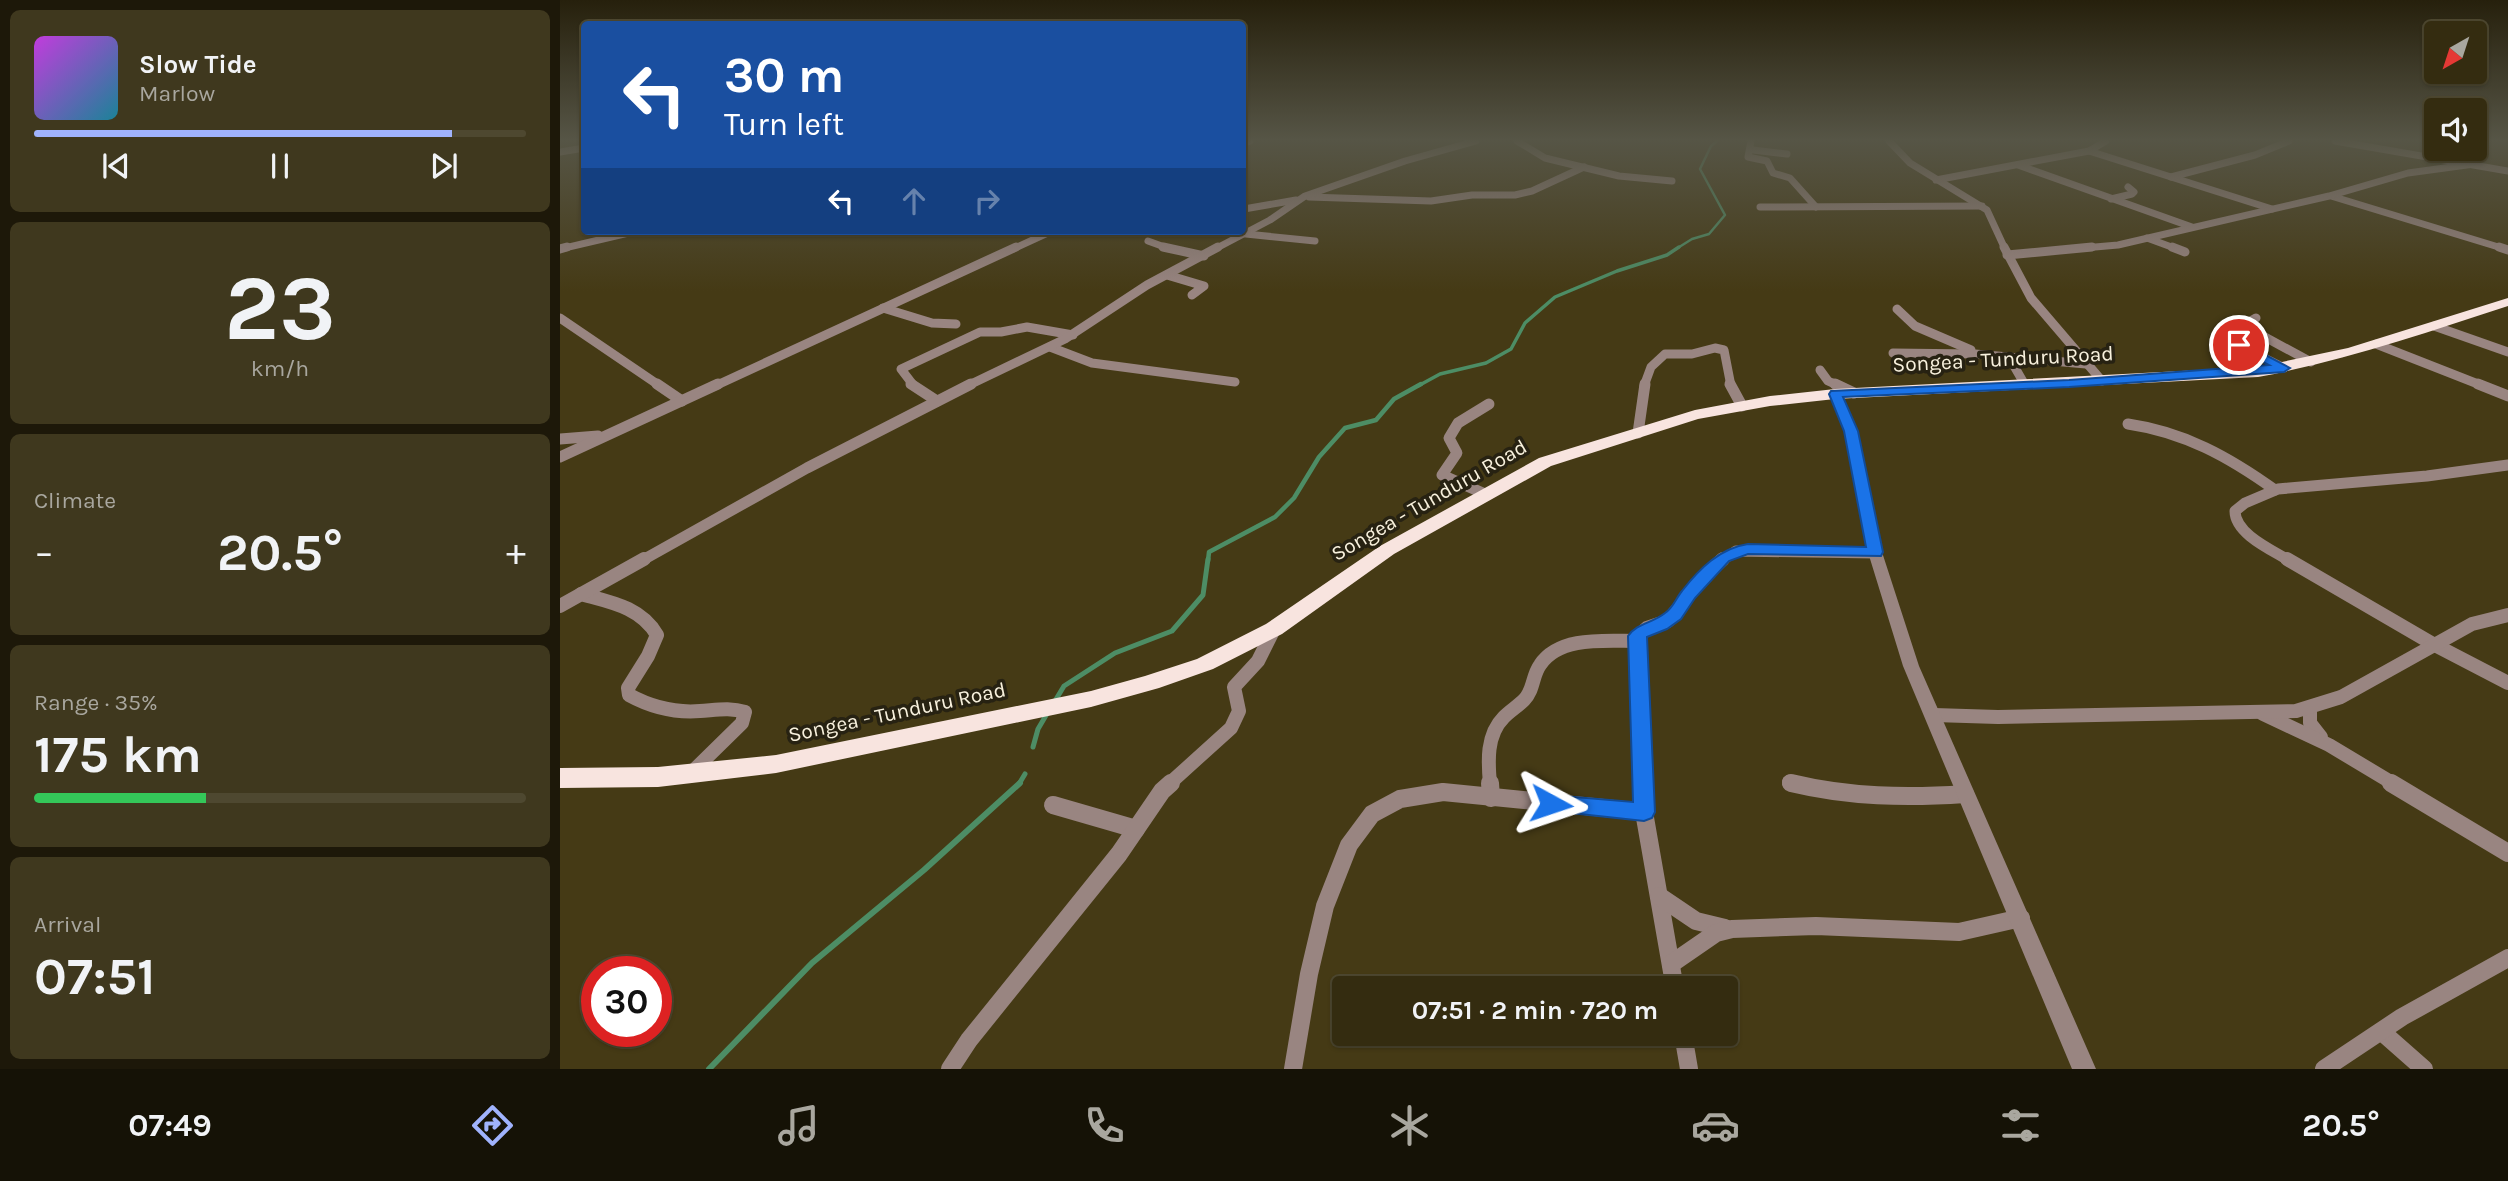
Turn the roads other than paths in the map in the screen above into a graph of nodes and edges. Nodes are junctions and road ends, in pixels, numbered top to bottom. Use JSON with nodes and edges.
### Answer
{"nodes":[{"id":1,"x":1323,"y":191,"type":"edge"},
{"id":2,"x":1532,"y":191,"type":"edge"},
{"id":3,"x":1802,"y":191,"type":"edge"},
{"id":4,"x":1956,"y":191,"type":"edge"},
{"id":5,"x":2089,"y":191,"type":"edge"},
{"id":6,"x":2133,"y":191,"type":"edge"},
{"id":7,"x":2215,"y":191,"type":"edge"},
{"id":8,"x":2347,"y":191,"type":"edge"},
{"id":9,"x":2329,"y":196,"type":"junction"},
{"id":10,"x":1303,"y":198,"type":"junction"},
{"id":11,"x":2111,"y":199,"type":"junction"},
{"id":12,"x":1272,"y":205,"type":"junction"},
{"id":13,"x":1982,"y":206,"type":"junction"},
{"id":14,"x":1760,"y":207,"type":"dead end"},
{"id":15,"x":1816,"y":207,"type":"junction"},
{"id":16,"x":1246,"y":209,"type":"edge"},
{"id":17,"x":2273,"y":209,"type":"junction"},
{"id":18,"x":1285,"y":210,"type":"junction"},
{"id":19,"x":2192,"y":227,"type":"junction"},
{"id":20,"x":1246,"y":234,"type":"joint"},
{"id":21,"x":619,"y":235,"type":"edge"},
{"id":22,"x":1043,"y":235,"type":"edge"},
{"id":23,"x":1244,"y":235,"type":"edge"},
{"id":24,"x":2147,"y":238,"type":"junction"},
{"id":25,"x":1148,"y":241,"type":"dead end"},
{"id":26,"x":1315,"y":241,"type":"dead end"},
{"id":27,"x":560,"y":249,"type":"edge"},
{"id":28,"x":2508,"y":250,"type":"edge"},
{"id":29,"x":2185,"y":252,"type":"dead end"},
{"id":30,"x":2007,"y":255,"type":"junction"},
{"id":31,"x":1205,"y":256,"type":"junction"},
{"id":32,"x":1167,"y":275,"type":"junction"},
{"id":33,"x":1192,"y":295,"type":"dead end"},
{"id":34,"x":2508,"y":302,"type":"edge"},
{"id":35,"x":883,"y":309,"type":"junction"},
{"id":36,"x":1897,"y":309,"type":"dead end"},
{"id":37,"x":560,"y":318,"type":"edge"},
{"id":38,"x":2256,"y":318,"type":"dead end"},
{"id":39,"x":956,"y":324,"type":"dead end"},
{"id":40,"x":2434,"y":326,"type":"junction"},
{"id":41,"x":1073,"y":335,"type":"junction"},
{"id":42,"x":2221,"y":336,"type":"dead end"},
{"id":43,"x":2376,"y":344,"type":"junction"},
{"id":44,"x":1050,"y":347,"type":"junction"},
{"id":45,"x":2508,"y":352,"type":"edge"},
{"id":46,"x":1893,"y":353,"type":"dead end"},
{"id":47,"x":1985,"y":355,"type":"junction"},
{"id":48,"x":2010,"y":359,"type":"junction"},
{"id":49,"x":2311,"y":362,"type":"junction"},
{"id":50,"x":2086,"y":364,"type":"junction"},
{"id":51,"x":2284,"y":368,"type":"junction"},
{"id":52,"x":1820,"y":370,"type":"dead end"},
{"id":53,"x":2102,"y":381,"type":"junction"},
{"id":54,"x":1235,"y":382,"type":"dead end"},
{"id":55,"x":2025,"y":385,"type":"junction"},
{"id":56,"x":1854,"y":393,"type":"junction"},
{"id":57,"x":1835,"y":394,"type":"junction"},
{"id":58,"x":2508,"y":396,"type":"edge"},
{"id":59,"x":682,"y":401,"type":"junction"},
{"id":60,"x":937,"y":401,"type":"junction"},
{"id":61,"x":1489,"y":404,"type":"dead end"},
{"id":62,"x":1742,"y":406,"type":"junction"},
{"id":63,"x":2128,"y":424,"type":"dead end"},
{"id":64,"x":1637,"y":433,"type":"junction"},
{"id":65,"x":607,"y":435,"type":"junction"},
{"id":66,"x":560,"y":439,"type":"edge"},
{"id":67,"x":560,"y":457,"type":"edge"},
{"id":68,"x":2508,"y":465,"type":"edge"},
{"id":69,"x":2275,"y":490,"type":"junction"},
{"id":70,"x":1485,"y":494,"type":"junction"},
{"id":71,"x":1875,"y":552,"type":"junction"},
{"id":72,"x":581,"y":594,"type":"junction"},
{"id":73,"x":560,"y":606,"type":"edge"},
{"id":74,"x":2508,"y":615,"type":"edge"},
{"id":75,"x":1274,"y":629,"type":"junction"},
{"id":76,"x":1636,"y":641,"type":"junction"},
{"id":77,"x":2433,"y":644,"type":"junction"},
{"id":78,"x":2508,"y":684,"type":"edge"},
{"id":79,"x":2310,"y":708,"type":"junction"},
{"id":80,"x":2260,"y":712,"type":"junction"},
{"id":81,"x":1934,"y":715,"type":"junction"},
{"id":82,"x":2329,"y":745,"type":"junction"},
{"id":83,"x":689,"y":774,"type":"junction"},
{"id":84,"x":560,"y":778,"type":"edge"},
{"id":85,"x":1789,"y":782,"type":"dead end"},
{"id":86,"x":1965,"y":794,"type":"junction"},
{"id":87,"x":1491,"y":798,"type":"junction"},
{"id":88,"x":1053,"y":805,"type":"dead end"},
{"id":89,"x":1644,"y":812,"type":"junction"},
{"id":90,"x":1136,"y":829,"type":"junction"},
{"id":91,"x":2508,"y":853,"type":"edge"},
{"id":92,"x":1659,"y":896,"type":"junction"},
{"id":93,"x":2021,"y":918,"type":"junction"},
{"id":94,"x":1732,"y":929,"type":"junction"},
{"id":95,"x":2508,"y":958,"type":"edge"},
{"id":96,"x":1671,"y":964,"type":"junction"},
{"id":97,"x":1673,"y":976,"type":"edge"},
{"id":98,"x":2382,"y":1032,"type":"junction"},
{"id":99,"x":1685,"y":1046,"type":"edge"},
{"id":100,"x":950,"y":1069,"type":"edge"},
{"id":101,"x":1293,"y":1069,"type":"edge"},
{"id":102,"x":1689,"y":1069,"type":"edge"},
{"id":103,"x":2084,"y":1069,"type":"edge"},
{"id":104,"x":2324,"y":1069,"type":"edge"},
{"id":105,"x":2424,"y":1069,"type":"edge"}],
"edges":[{"from":1,"to":10,"type":"street"},
{"from":2,"to":10,"type":"street"},
{"from":3,"to":15,"type":"street"},
{"from":4,"to":13,"type":"street"},
{"from":5,"to":11,"type":"street"},
{"from":6,"to":11,"type":"street"},
{"from":7,"to":17,"type":"street"},
{"from":8,"to":9,"type":"street"},
{"from":9,"to":17,"type":"street"},
{"from":9,"to":28,"type":"street"},
{"from":10,"to":12,"type":"street"},
{"from":10,"to":18,"type":"street"},
{"from":11,"to":19,"type":"street"},
{"from":12,"to":16,"type":"street"},
{"from":12,"to":18,"type":"street"},
{"from":13,"to":15,"type":"street"},
{"from":13,"to":30,"type":"street"},
{"from":14,"to":15,"type":"street"},
{"from":17,"to":19,"type":"street"},
{"from":18,"to":20,"type":"street"},
{"from":19,"to":24,"type":"street"},
{"from":20,"to":26,"type":"street"},
{"from":21,"to":27,"type":"street"},
{"from":22,"to":35,"type":"street"},
{"from":23,"to":31,"type":"street"},
{"from":24,"to":29,"type":"street"},
{"from":24,"to":30,"type":"street"},
{"from":25,"to":31,"type":"street"},
{"from":30,"to":50,"type":"street"},
{"from":31,"to":32,"type":"street"},
{"from":32,"to":33,"type":"street"},
{"from":32,"to":41,"type":"street"},
{"from":34,"to":40,"type":"highway","name":"Songea - Tunduru Road"},
{"from":35,"to":39,"type":"street"},
{"from":35,"to":59,"type":"street"},
{"from":36,"to":47,"type":"street"},
{"from":37,"to":59,"type":"street"},
{"from":38,"to":49,"type":"street"},
{"from":40,"to":43,"type":"highway","name":"Songea - Tunduru Road"},
{"from":40,"to":45,"type":"street"},
{"from":41,"to":44,"type":"street"},
{"from":41,"to":60,"type":"street"},
{"from":42,"to":51,"type":"street"},
{"from":43,"to":49,"type":"highway","name":"Songea - Tunduru Road"},
{"from":43,"to":58,"type":"street"},
{"from":44,"to":54,"type":"street"},
{"from":44,"to":60,"type":"street"},
{"from":46,"to":47,"type":"street"},
{"from":47,"to":48,"type":"street"},
{"from":48,"to":50,"type":"street"},
{"from":48,"to":55,"type":"street"},
{"from":49,"to":51,"type":"highway","name":"Songea - Tunduru Road"},
{"from":50,"to":53,"type":"street"},
{"from":51,"to":53,"type":"highway","name":"Songea - Tunduru Road"},
{"from":52,"to":56,"type":"street"},
{"from":53,"to":55,"type":"highway","name":"Songea - Tunduru Road"},
{"from":55,"to":56,"type":"highway","name":"Songea - Tunduru Road"},
{"from":56,"to":57,"type":"highway","name":"Songea - Tunduru Road"},
{"from":57,"to":62,"type":"highway","name":"Songea - Tunduru Road"},
{"from":57,"to":71,"type":"street"},
{"from":59,"to":65,"type":"street"},
{"from":60,"to":72,"type":"street"},
{"from":61,"to":70,"type":"street"},
{"from":62,"to":64,"type":"highway","name":"Songea - Tunduru Road"},
{"from":62,"to":64,"type":"street"},
{"from":63,"to":69,"type":"street"},
{"from":64,"to":70,"type":"highway","name":"Songea - Tunduru Road"},
{"from":65,"to":66,"type":"street"},
{"from":65,"to":67,"type":"street"},
{"from":68,"to":69,"type":"street"},
{"from":69,"to":77,"type":"street"},
{"from":70,"to":75,"type":"highway","name":"Songea - Tunduru Road"},
{"from":71,"to":76,"type":"street"},
{"from":71,"to":81,"type":"street"},
{"from":72,"to":73,"type":"street"},
{"from":72,"to":83,"type":"street"},
{"from":74,"to":77,"type":"street"},
{"from":75,"to":83,"type":"highway","name":"Songea - Tunduru Road"},
{"from":75,"to":90,"type":"street"},
{"from":76,"to":87,"type":"street"},
{"from":76,"to":89,"type":"street"},
{"from":77,"to":78,"type":"street"},
{"from":77,"to":79,"type":"street"},
{"from":79,"to":80,"type":"street"},
{"from":79,"to":82,"type":"street"},
{"from":80,"to":81,"type":"street"},
{"from":80,"to":82,"type":"street"},
{"from":81,"to":86,"type":"street"},
{"from":82,"to":91,"type":"street"},
{"from":83,"to":84,"type":"highway","name":"Songea - Tunduru Road"},
{"from":85,"to":86,"type":"street"},
{"from":86,"to":93,"type":"street"},
{"from":87,"to":89,"type":"street"},
{"from":87,"to":101,"type":"street"},
{"from":88,"to":90,"type":"street"},
{"from":89,"to":92,"type":"street"},
{"from":90,"to":100,"type":"street"},
{"from":92,"to":94,"type":"street"},
{"from":92,"to":96,"type":"street"},
{"from":93,"to":94,"type":"street"},
{"from":93,"to":103,"type":"street"},
{"from":94,"to":96,"type":"street"},
{"from":95,"to":98,"type":"street"},
{"from":96,"to":97,"type":"street"},
{"from":98,"to":104,"type":"street"},
{"from":98,"to":105,"type":"street"},
{"from":99,"to":102,"type":"street"}]}
